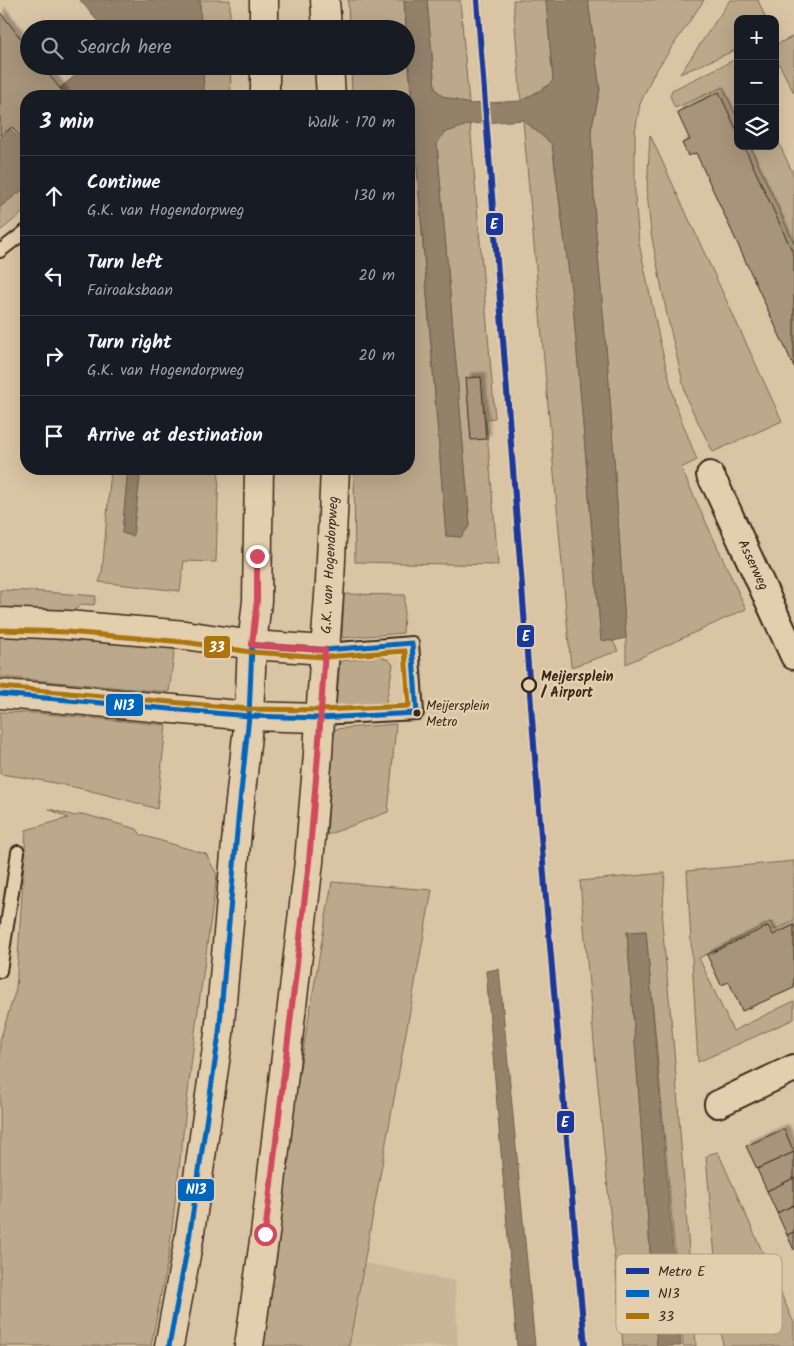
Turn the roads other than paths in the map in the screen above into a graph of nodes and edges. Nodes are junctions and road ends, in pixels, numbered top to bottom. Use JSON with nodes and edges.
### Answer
{"nodes":[{"id":1,"x":264,"y":0,"type":"edge"},
{"id":2,"x":325,"y":0,"type":"edge"},
{"id":3,"x":264,"y":20,"type":"edge"},
{"id":4,"x":326,"y":20,"type":"edge"},
{"id":5,"x":264,"y":75,"type":"edge"},
{"id":6,"x":330,"y":75,"type":"edge"},
{"id":7,"x":265,"y":90,"type":"edge"},
{"id":8,"x":331,"y":90,"type":"edge"},
{"id":9,"x":20,"y":236,"type":"edge"},
{"id":10,"x":0,"y":251,"type":"edge"},
{"id":11,"x":710,"y":474,"type":"dead end"},
{"id":12,"x":259,"y":475,"type":"edge"},
{"id":13,"x":335,"y":475,"type":"edge"},
{"id":14,"x":0,"y":622,"type":"edge"},
{"id":15,"x":252,"y":645,"type":"junction"},
{"id":16,"x":325,"y":650,"type":"junction"},
{"id":17,"x":794,"y":656,"type":"edge"},
{"id":18,"x":0,"y":694,"type":"edge"},
{"id":19,"x":249,"y":716,"type":"junction"},
{"id":20,"x":320,"y":718,"type":"junction"},
{"id":21,"x":18,"y":852,"type":"dead end"},
{"id":22,"x":0,"y":971,"type":"edge"},
{"id":23,"x":794,"y":1068,"type":"edge"},
{"id":24,"x":718,"y":1104,"type":"dead end"},
{"id":25,"x":169,"y":1346,"type":"edge"},
{"id":26,"x":250,"y":1346,"type":"edge"}],
"edges":[{"from":1,"to":3,"type":"main road"},
{"from":2,"to":4,"type":"main road"},
{"from":5,"to":7,"type":"main road"},
{"from":6,"to":8,"type":"main road"},
{"from":9,"to":10,"type":"lane"},
{"from":11,"to":17,"type":"street","name":"Asserweg"},
{"from":12,"to":15,"type":"main road"},
{"from":13,"to":16,"type":"main road","name":"G.K. van Hogendorpweg"},
{"from":14,"to":15,"type":"main road"},
{"from":15,"to":16,"type":"main road"},
{"from":15,"to":19,"type":"main road"},
{"from":16,"to":20,"type":"main road","name":"G.K. van Hogendorpweg"},
{"from":16,"to":20,"type":"lane"},
{"from":18,"to":19,"type":"main road"},
{"from":19,"to":20,"type":"main road"},
{"from":19,"to":25,"type":"main road"},
{"from":20,"to":26,"type":"main road","name":"G.K. van Hogendorpweg"},
{"from":21,"to":22,"type":"lane"},
{"from":23,"to":24,"type":"street"}]}
